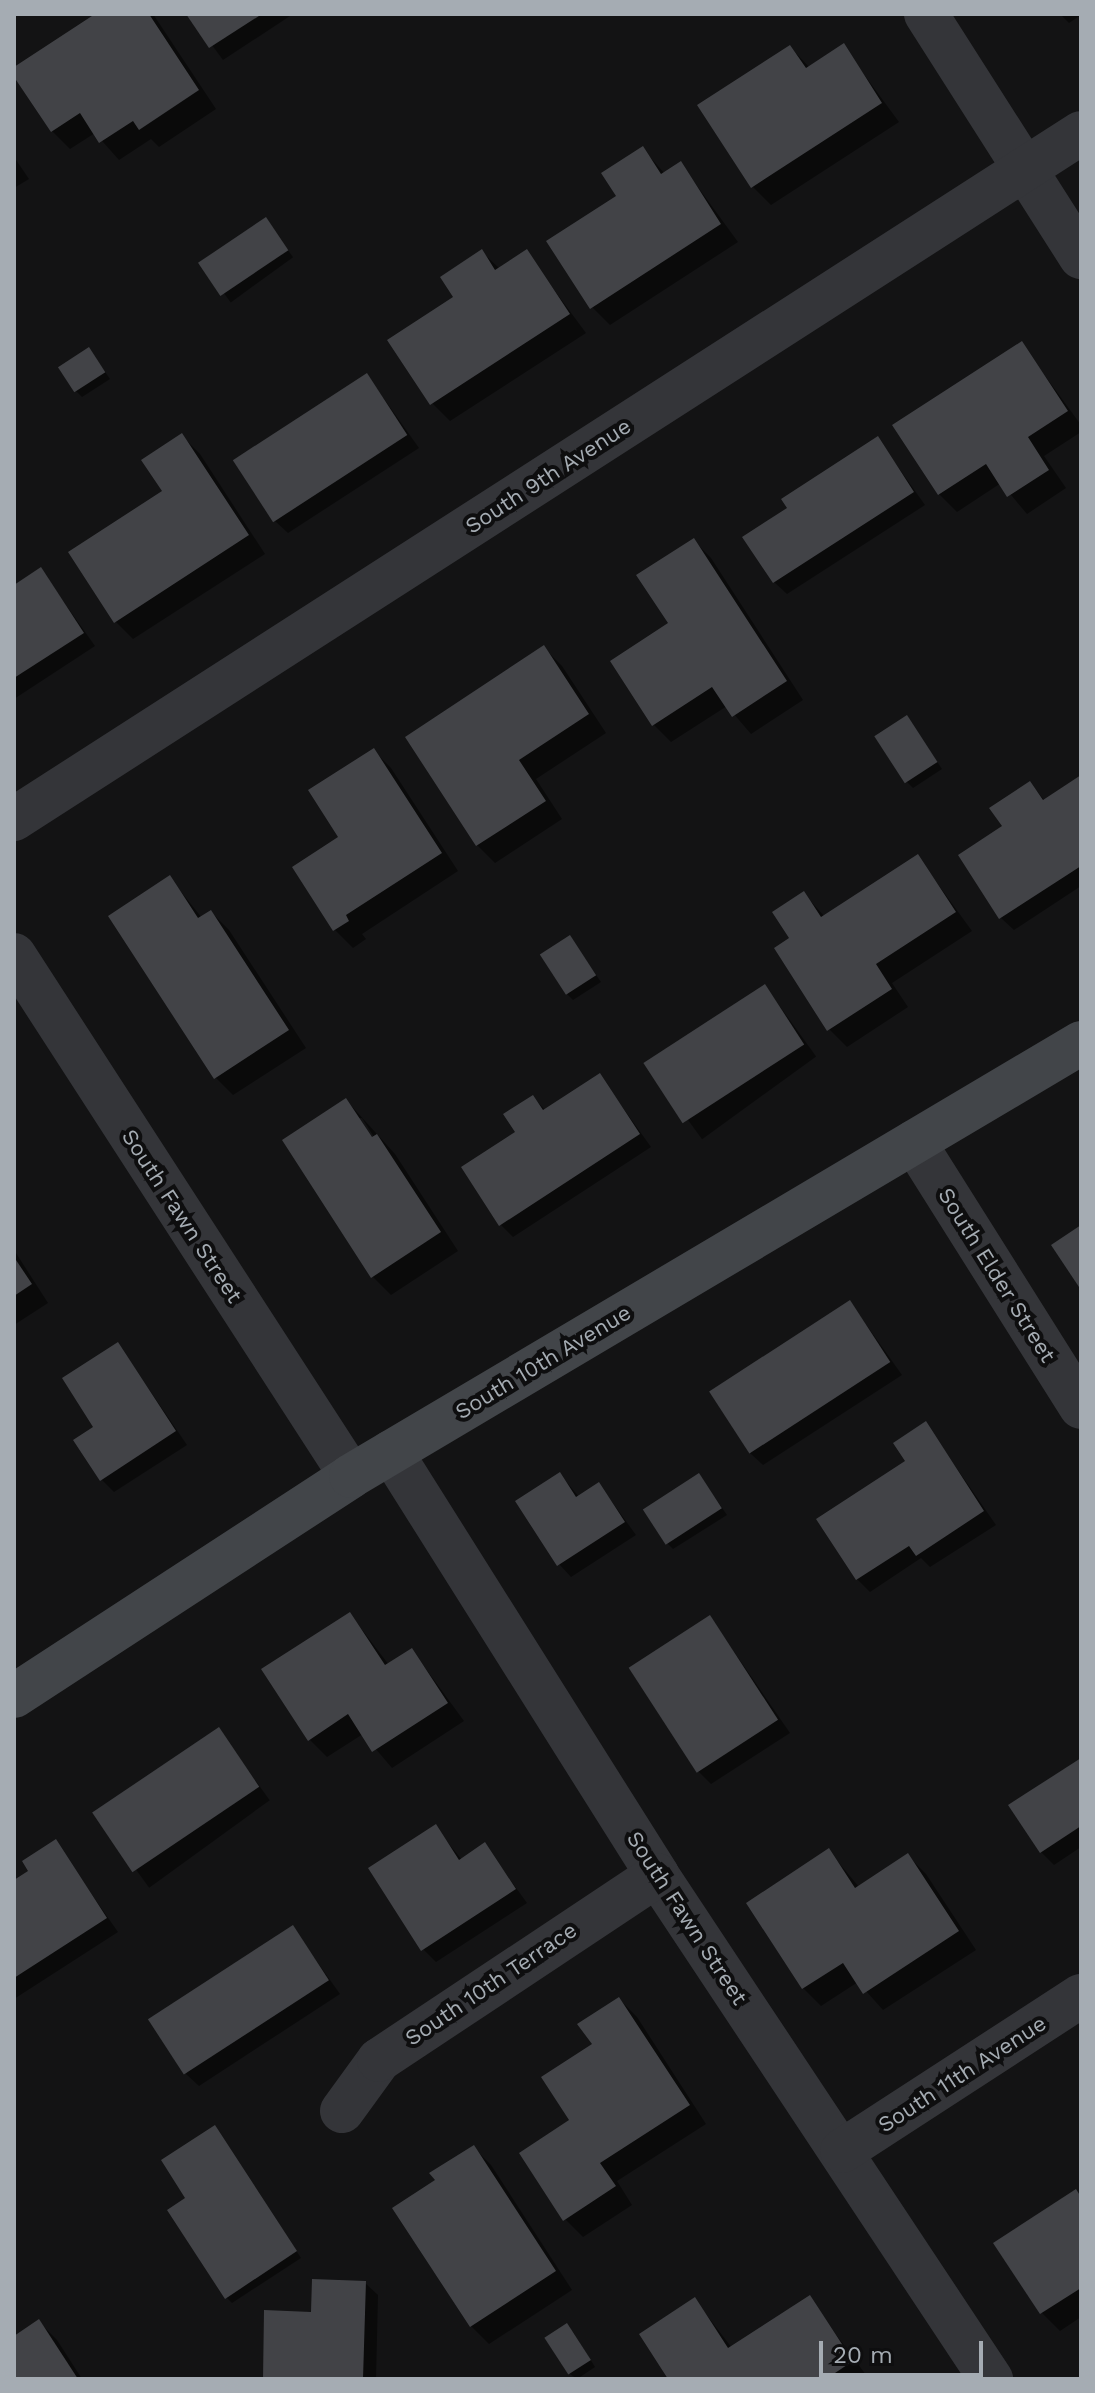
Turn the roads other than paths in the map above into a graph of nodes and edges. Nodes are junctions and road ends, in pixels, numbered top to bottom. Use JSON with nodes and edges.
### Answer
{"nodes":[{"id":1,"x":926,"y":14,"type":"edge"},
{"id":2,"x":1081,"y":133,"type":"edge"},
{"id":3,"x":1025,"y":169,"type":"junction"},
{"id":4,"x":1081,"y":257,"type":"edge"},
{"id":5,"x":14,"y":819,"type":"edge"},
{"id":6,"x":14,"y":955,"type":"edge"},
{"id":7,"x":1081,"y":1043,"type":"edge"},
{"id":8,"x":914,"y":1142,"type":"junction"},
{"id":9,"x":1081,"y":1407,"type":"edge"},
{"id":10,"x":391,"y":1452,"type":"junction"},
{"id":11,"x":351,"y":1476,"type":"junction"},
{"id":12,"x":14,"y":1696,"type":"edge"},
{"id":13,"x":657,"y":1875,"type":"junction"},
{"id":14,"x":1081,"y":1996,"type":"edge"},
{"id":15,"x":342,"y":2111,"type":"dead end"},
{"id":16,"x":842,"y":2151,"type":"junction"},
{"id":17,"x":991,"y":2379,"type":"edge"}],
"edges":[{"from":1,"to":3,"type":"street"},
{"from":2,"to":3,"type":"street","name":"South 9th Avenue"},
{"from":3,"to":4,"type":"street"},
{"from":3,"to":5,"type":"street","name":"South 9th Avenue"},
{"from":6,"to":11,"type":"street","name":"South Fawn Street"},
{"from":7,"to":8,"type":"main road","name":"South 10th Avenue"},
{"from":8,"to":9,"type":"street","name":"South Elder Street"},
{"from":8,"to":10,"type":"main road","name":"South 10th Avenue"},
{"from":10,"to":11,"type":"main road","name":"South 10th Avenue"},
{"from":10,"to":13,"type":"street","name":"South Fawn Street"},
{"from":11,"to":12,"type":"main road","name":"South 10th Avenue"},
{"from":13,"to":15,"type":"street","name":"South 10th Terrace"},
{"from":13,"to":16,"type":"street","name":"South Fawn Street"},
{"from":14,"to":16,"type":"street","name":"South 11th Avenue"},
{"from":16,"to":17,"type":"street","name":"South Fawn Street"}]}
